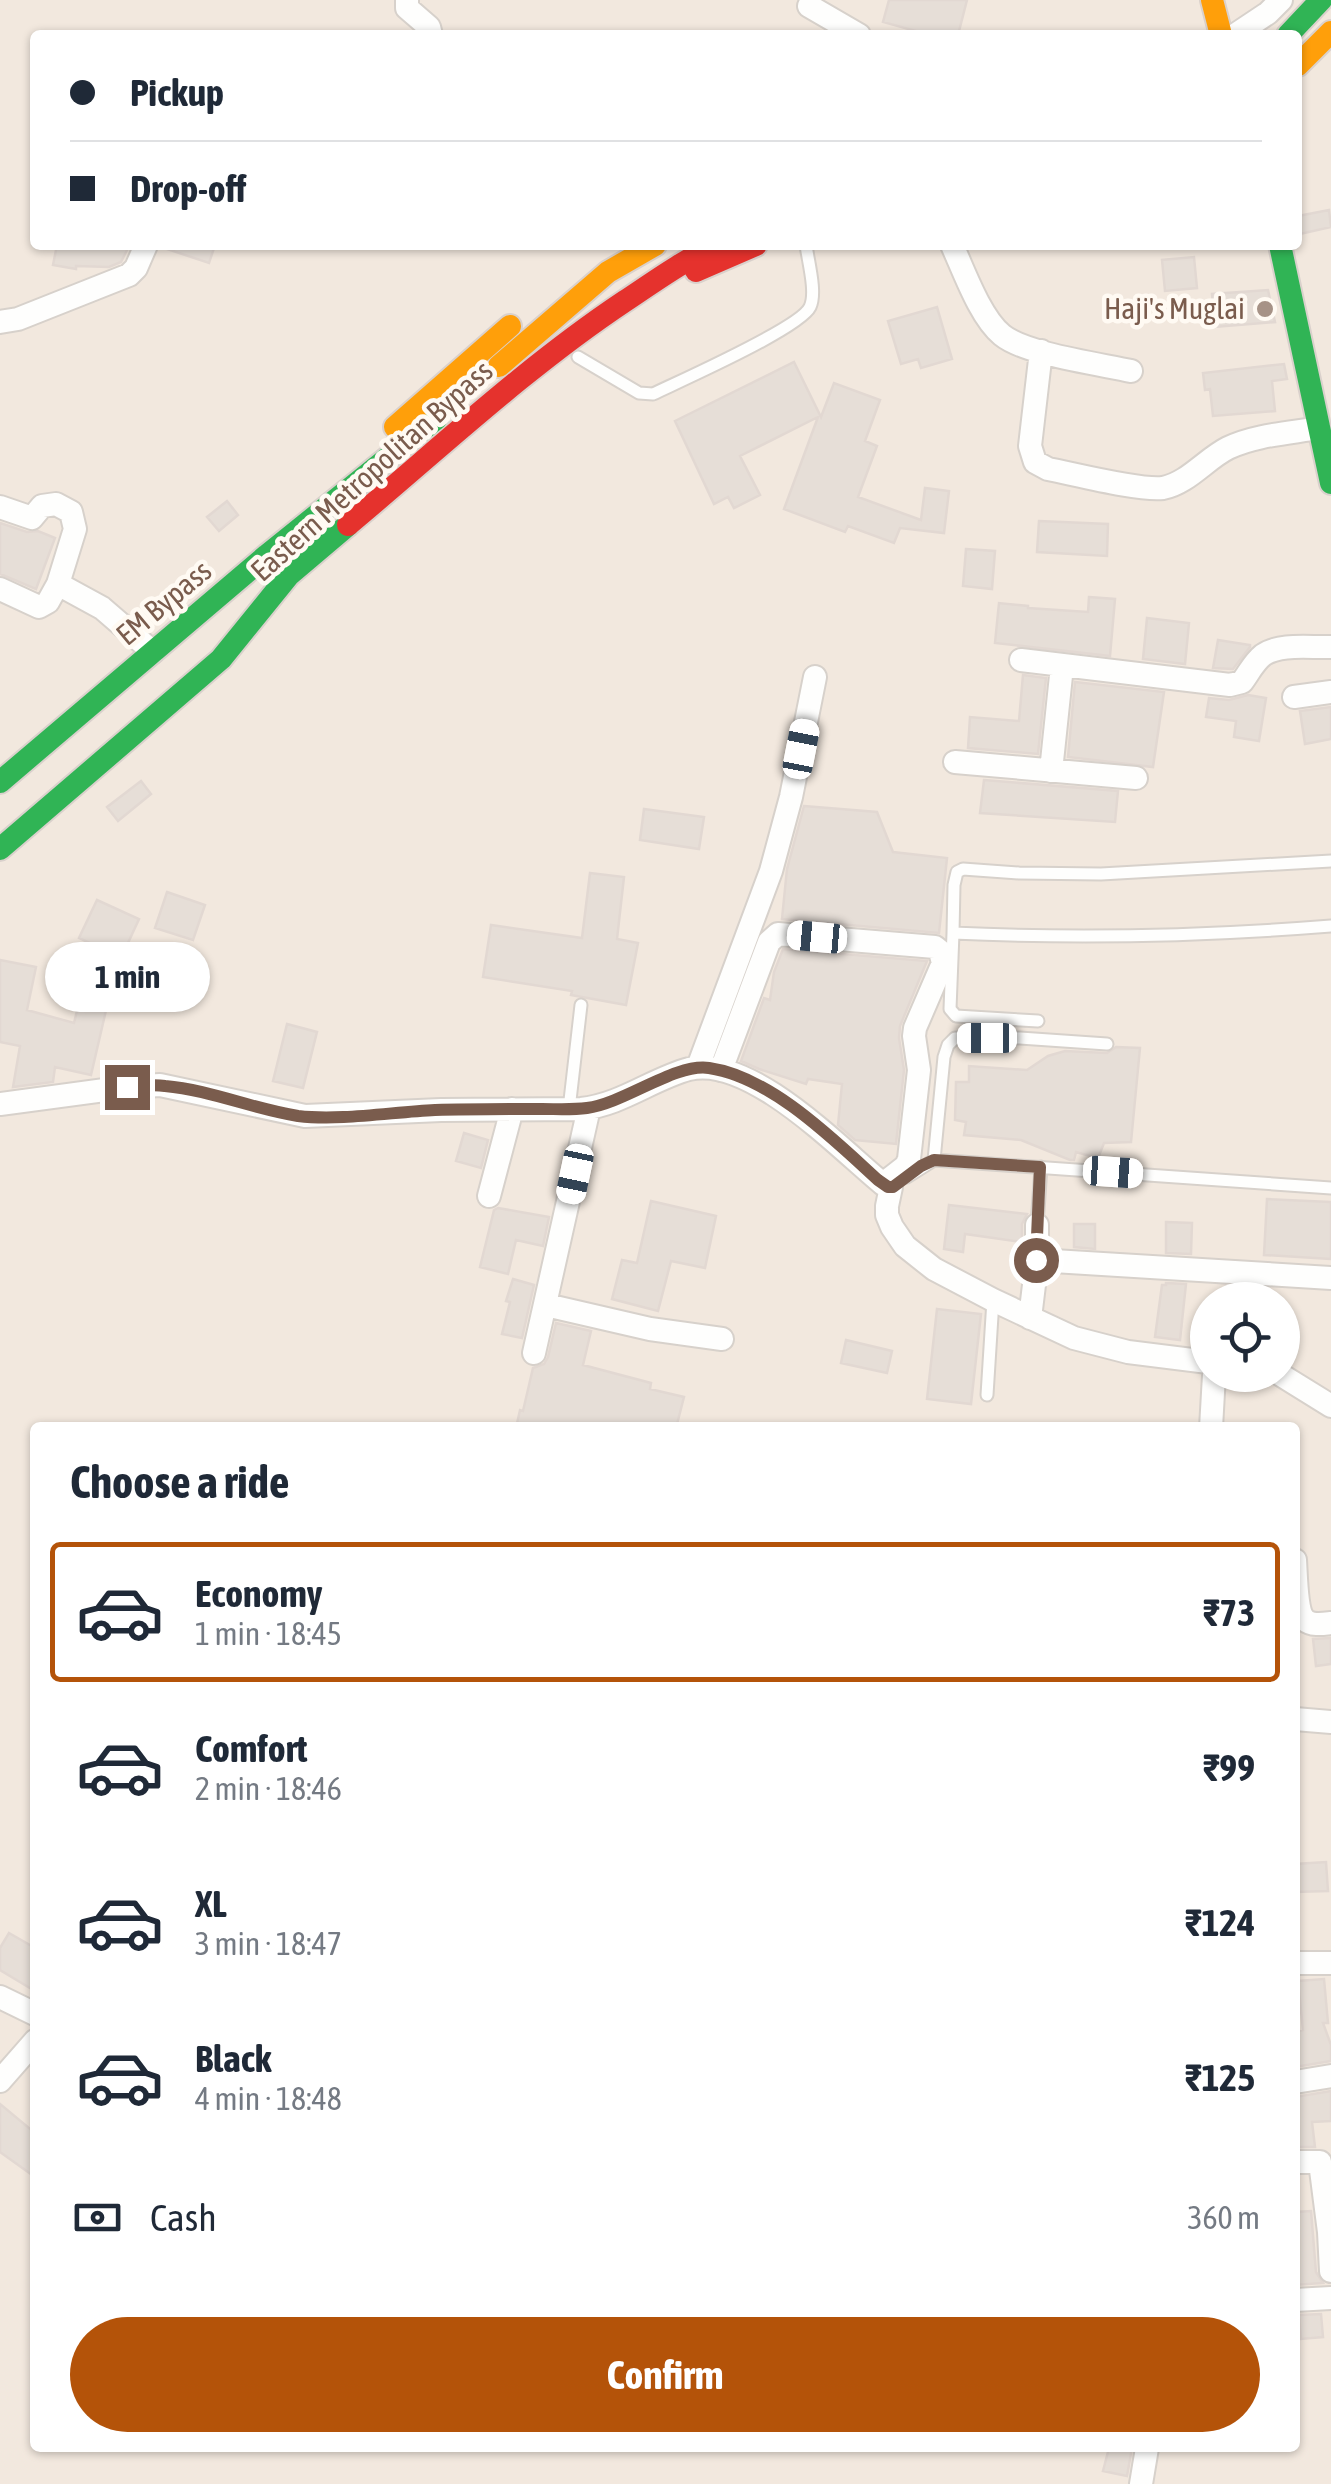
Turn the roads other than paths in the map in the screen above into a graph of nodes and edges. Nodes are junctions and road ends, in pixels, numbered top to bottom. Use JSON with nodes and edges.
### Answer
{"nodes":[{"id":1,"x":408,"y":0,"type":"edge"},
{"id":2,"x":1212,"y":0,"type":"edge"},
{"id":3,"x":1280,"y":0,"type":"edge"},
{"id":4,"x":1321,"y":0,"type":"edge"},
{"id":5,"x":809,"y":6,"type":"dead end"},
{"id":6,"x":429,"y":30,"type":"edge"},
{"id":7,"x":850,"y":30,"type":"edge"},
{"id":8,"x":1220,"y":30,"type":"edge"},
{"id":9,"x":1242,"y":30,"type":"edge"},
{"id":10,"x":1293,"y":30,"type":"edge"},
{"id":11,"x":1331,"y":32,"type":"edge"},
{"id":12,"x":1302,"y":61,"type":"edge"},
{"id":13,"x":144,"y":250,"type":"edge"},
{"id":14,"x":609,"y":250,"type":"edge"},
{"id":15,"x":647,"y":250,"type":"edge"},
{"id":16,"x":706,"y":250,"type":"edge"},
{"id":17,"x":744,"y":250,"type":"edge"},
{"id":18,"x":807,"y":250,"type":"edge"},
{"id":19,"x":954,"y":250,"type":"edge"},
{"id":20,"x":1281,"y":250,"type":"edge"},
{"id":21,"x":0,"y":322,"type":"edge"},
{"id":22,"x":1041,"y":351,"type":"junction"},
{"id":23,"x":578,"y":358,"type":"junction"},
{"id":24,"x":1131,"y":370,"type":"dead end"},
{"id":25,"x":1319,"y":428,"type":"junction"},
{"id":26,"x":424,"y":443,"type":"junction"},
{"id":27,"x":402,"y":480,"type":"junction"},
{"id":28,"x":355,"y":482,"type":"junction"},
{"id":29,"x":1331,"y":483,"type":"edge"},
{"id":30,"x":0,"y":507,"type":"edge"},
{"id":31,"x":266,"y":555,"type":"junction"},
{"id":32,"x":290,"y":575,"type":"junction"},
{"id":33,"x":58,"y":584,"type":"junction"},
{"id":34,"x":0,"y":588,"type":"edge"},
{"id":35,"x":1331,"y":648,"type":"edge"},
{"id":36,"x":153,"y":652,"type":"junction"},
{"id":37,"x":1021,"y":660,"type":"dead end"},
{"id":38,"x":1062,"y":666,"type":"junction"},
{"id":39,"x":814,"y":677,"type":"dead end"},
{"id":40,"x":1331,"y":692,"type":"edge"},
{"id":41,"x":1294,"y":697,"type":"dead end"},
{"id":42,"x":954,"y":762,"type":"dead end"},
{"id":43,"x":1051,"y":771,"type":"junction"},
{"id":44,"x":3,"y":774,"type":"edge"},
{"id":45,"x":1136,"y":778,"type":"dead end"},
{"id":46,"x":0,"y":849,"type":"edge"},
{"id":47,"x":1331,"y":861,"type":"edge"},
{"id":48,"x":1331,"y":926,"type":"edge"},
{"id":49,"x":954,"y":933,"type":"junction"},
{"id":50,"x":581,"y":1005,"type":"dead end"},
{"id":51,"x":1038,"y":1022,"type":"dead end"},
{"id":52,"x":1106,"y":1044,"type":"dead end"},
{"id":53,"x":709,"y":1069,"type":"junction"},
{"id":54,"x":0,"y":1104,"type":"edge"},
{"id":55,"x":579,"y":1108,"type":"junction"},
{"id":56,"x":512,"y":1109,"type":"junction"},
{"id":57,"x":934,"y":1160,"type":"junction"},
{"id":58,"x":1040,"y":1167,"type":"junction"},
{"id":59,"x":886,"y":1186,"type":"junction"},
{"id":60,"x":1331,"y":1188,"type":"edge"},
{"id":61,"x":488,"y":1196,"type":"dead end"},
{"id":62,"x":1037,"y":1226,"type":"joint"},
{"id":63,"x":1036,"y":1260,"type":"junction"},
{"id":64,"x":1331,"y":1278,"type":"edge"},
{"id":65,"x":993,"y":1300,"type":"junction"},
{"id":66,"x":546,"y":1305,"type":"junction"},
{"id":67,"x":1030,"y":1318,"type":"junction"},
{"id":68,"x":722,"y":1340,"type":"dead end"},
{"id":69,"x":534,"y":1353,"type":"dead end"},
{"id":70,"x":1190,"y":1359,"type":"edge"},
{"id":71,"x":1300,"y":1387,"type":"edge"},
{"id":72,"x":1213,"y":1392,"type":"edge"},
{"id":73,"x":987,"y":1395,"type":"dead end"},
{"id":74,"x":1331,"y":1406,"type":"edge"},
{"id":75,"x":1211,"y":1422,"type":"edge"},
{"id":76,"x":1300,"y":1611,"type":"edge"},
{"id":77,"x":1331,"y":1623,"type":"edge"},
{"id":78,"x":1300,"y":1719,"type":"edge"},
{"id":79,"x":1331,"y":1722,"type":"edge"},
{"id":80,"x":1300,"y":1963,"type":"edge"},
{"id":81,"x":1331,"y":1963,"type":"edge"},
{"id":82,"x":0,"y":1997,"type":"edge"},
{"id":83,"x":30,"y":2012,"type":"edge"},
{"id":84,"x":30,"y":2047,"type":"edge"},
{"id":85,"x":1331,"y":2076,"type":"edge"},
{"id":86,"x":0,"y":2081,"type":"edge"},
{"id":87,"x":1300,"y":2081,"type":"edge"},
{"id":88,"x":1300,"y":2162,"type":"edge"},
{"id":89,"x":1331,"y":2271,"type":"edge"},
{"id":90,"x":1331,"y":2298,"type":"edge"},
{"id":91,"x":1300,"y":2300,"type":"edge"},
{"id":92,"x":1146,"y":2452,"type":"edge"},
{"id":93,"x":1141,"y":2484,"type":"edge"}],
"edges":[{"from":1,"to":6,"type":"street"},
{"from":2,"to":8,"type":"main road"},
{"from":3,"to":9,"type":"street"},
{"from":4,"to":10,"type":"main road"},
{"from":5,"to":7,"type":"street"},
{"from":11,"to":12,"type":"main road"},
{"from":13,"to":21,"type":"street"},
{"from":14,"to":28,"type":"main road"},
{"from":15,"to":26,"type":"main road","name":"Eastern Metropolitan Bypass"},
{"from":16,"to":26,"type":"main road","name":"Eastern Metropolitan Bypass"},
{"from":17,"to":23,"type":"main road"},
{"from":18,"to":23,"type":"lane"},
{"from":19,"to":22,"type":"street"},
{"from":20,"to":25,"type":"main road"},
{"from":22,"to":24,"type":"street"},
{"from":22,"to":25,"type":"street"},
{"from":23,"to":27,"type":"main road"},
{"from":25,"to":29,"type":"main road"},
{"from":26,"to":27,"type":"main road","name":"Eastern Metropolitan Bypass"},
{"from":26,"to":28,"type":"main road","name":"EM Bypass"},
{"from":27,"to":32,"type":"main road","name":"Eastern Metropolitan Bypass"},
{"from":28,"to":31,"type":"main road","name":"EM Bypass"},
{"from":30,"to":33,"type":"street"},
{"from":31,"to":32,"type":"main road"},
{"from":31,"to":36,"type":"main road","name":"EM Bypass"},
{"from":32,"to":46,"type":"main road","name":"Eastern Metropolitan Bypass"},
{"from":33,"to":34,"type":"street"},
{"from":33,"to":36,"type":"street"},
{"from":35,"to":38,"type":"street"},
{"from":36,"to":44,"type":"main road","name":"EM Bypass"},
{"from":37,"to":38,"type":"street"},
{"from":38,"to":43,"type":"street"},
{"from":39,"to":53,"type":"street"},
{"from":40,"to":41,"type":"street"},
{"from":42,"to":43,"type":"street"},
{"from":43,"to":45,"type":"street"},
{"from":47,"to":49,"type":"lane"},
{"from":48,"to":49,"type":"lane"},
{"from":49,"to":51,"type":"lane"},
{"from":50,"to":55,"type":"lane"},
{"from":52,"to":57,"type":"lane"},
{"from":53,"to":55,"type":"street"},
{"from":53,"to":59,"type":"street"},
{"from":53,"to":59,"type":"street"},
{"from":54,"to":56,"type":"street"},
{"from":55,"to":56,"type":"street"},
{"from":55,"to":66,"type":"street"},
{"from":56,"to":61,"type":"street"},
{"from":57,"to":58,"type":"lane"},
{"from":57,"to":59,"type":"lane"},
{"from":58,"to":60,"type":"lane"},
{"from":58,"to":62,"type":"lane"},
{"from":59,"to":65,"type":"street"},
{"from":62,"to":63,"type":"street"},
{"from":63,"to":64,"type":"street"},
{"from":63,"to":67,"type":"street"},
{"from":65,"to":67,"type":"street"},
{"from":65,"to":73,"type":"lane"},
{"from":66,"to":68,"type":"street"},
{"from":66,"to":69,"type":"street"},
{"from":67,"to":70,"type":"street"},
{"from":71,"to":74,"type":"street"},
{"from":72,"to":75,"type":"street"},
{"from":76,"to":77,"type":"street"},
{"from":78,"to":79,"type":"street"},
{"from":80,"to":81,"type":"street"},
{"from":82,"to":83,"type":"street"},
{"from":84,"to":86,"type":"street"},
{"from":85,"to":87,"type":"street"},
{"from":88,"to":89,"type":"street"},
{"from":90,"to":91,"type":"street"},
{"from":92,"to":93,"type":"street"}]}
